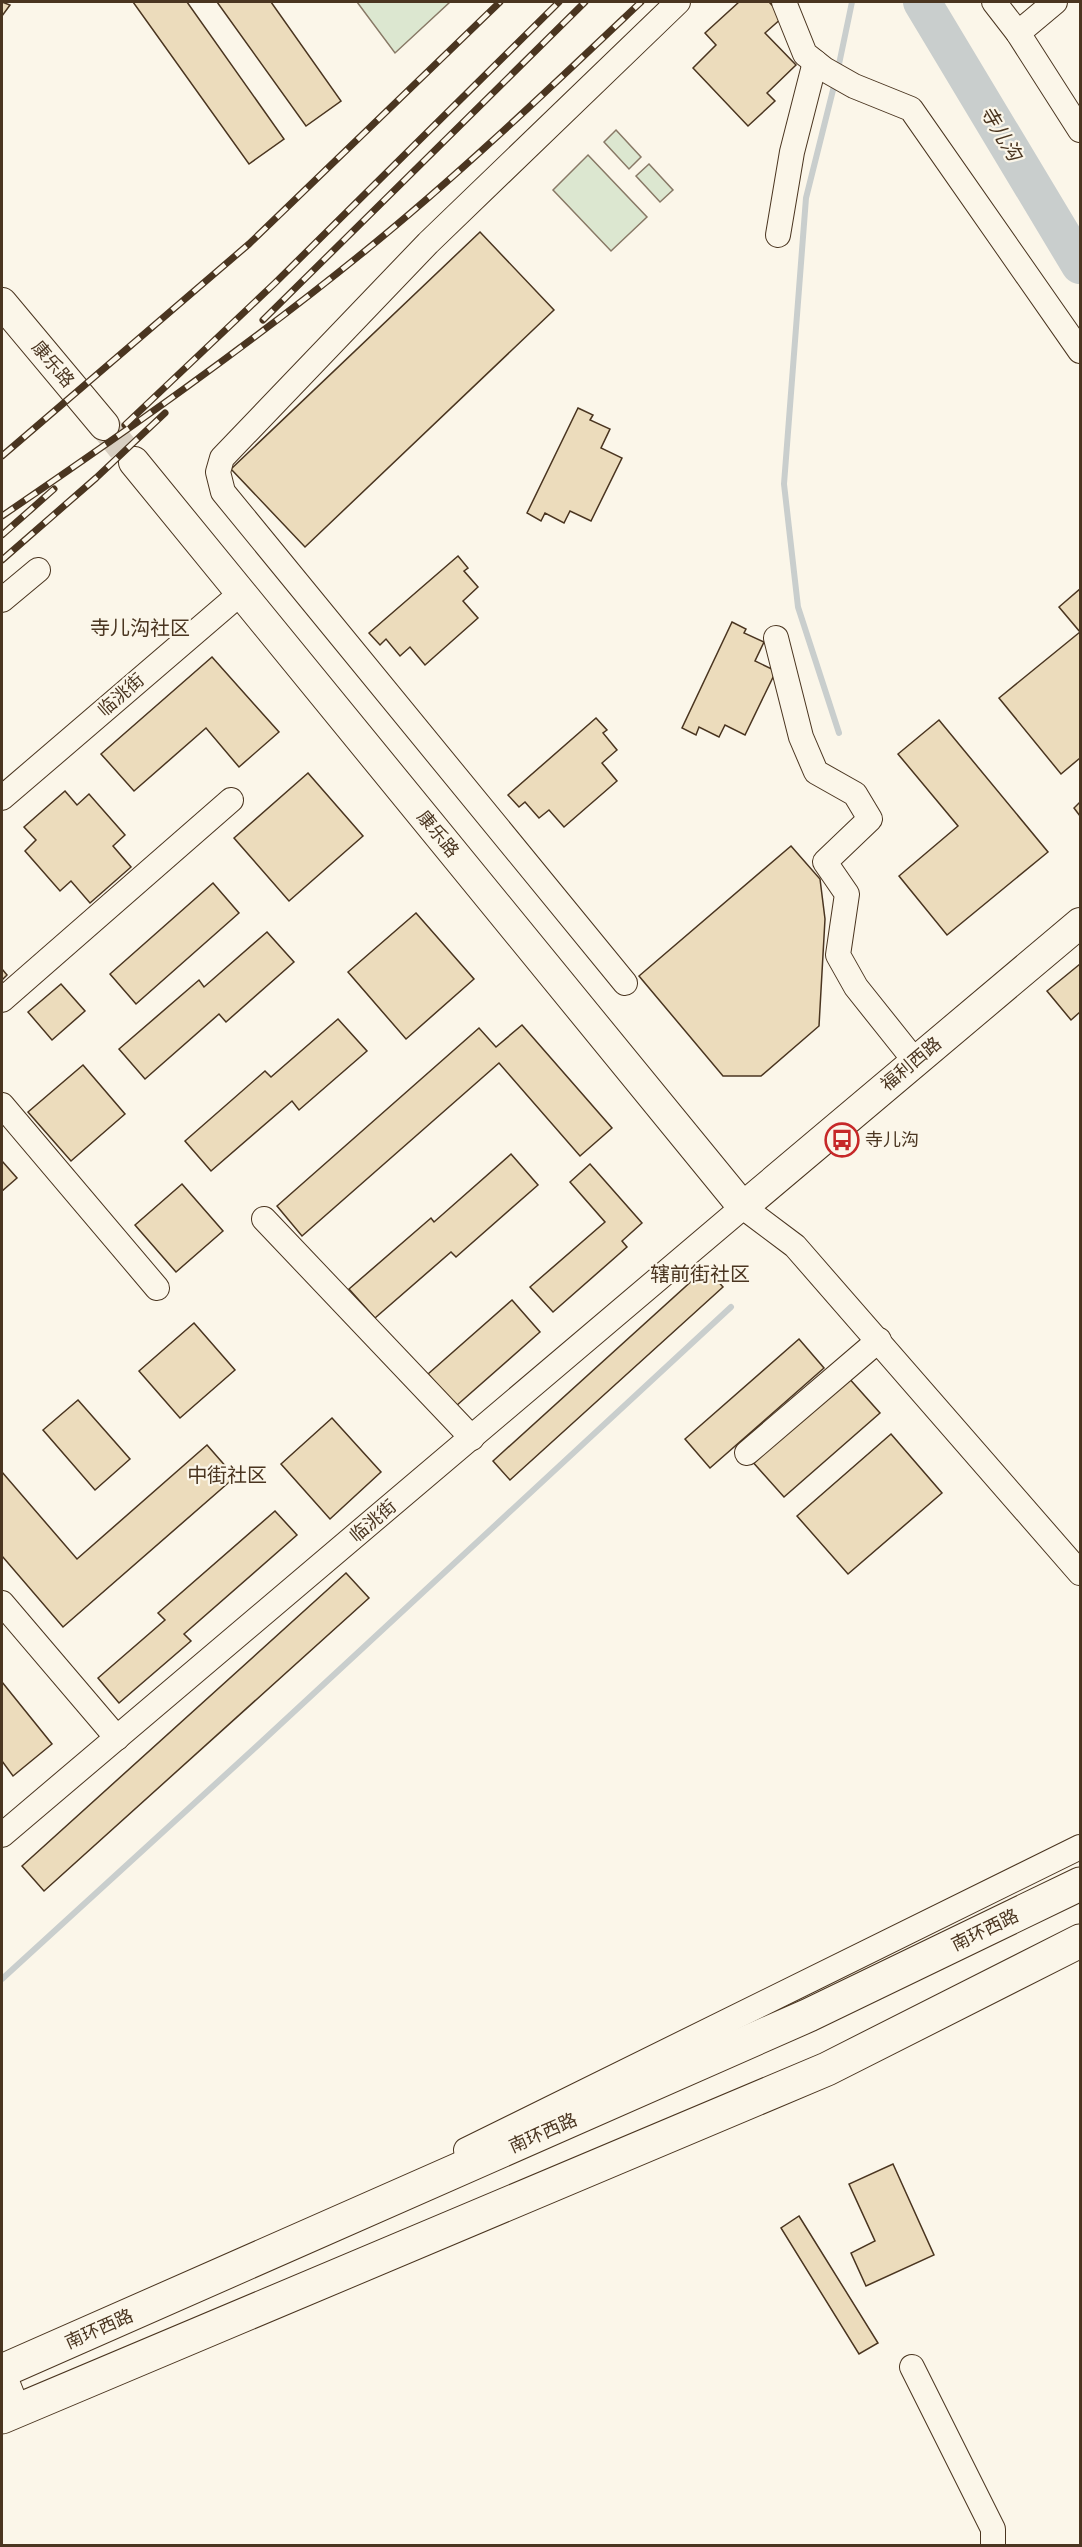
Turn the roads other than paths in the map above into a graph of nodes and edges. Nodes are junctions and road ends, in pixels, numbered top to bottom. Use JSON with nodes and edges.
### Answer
{"nodes":[{"id":1,"x":678,"y":2,"type":"edge"},
{"id":2,"x":784,"y":2,"type":"edge"},
{"id":3,"x":994,"y":2,"type":"edge"},
{"id":4,"x":1055,"y":2,"type":"edge"},
{"id":5,"x":1018,"y":33,"type":"junction"},
{"id":6,"x":820,"y":65,"type":"junction"},
{"id":7,"x":1080,"y":130,"type":"edge"},
{"id":8,"x":778,"y":235,"type":"dead end"},
{"id":9,"x":2,"y":303,"type":"edge"},
{"id":10,"x":1080,"y":351,"type":"edge"},
{"id":11,"x":105,"y":425,"type":"tunnel mouth"},
{"id":12,"x":134,"y":462,"type":"tunnel mouth"},
{"id":13,"x":38,"y":570,"type":"dead end"},
{"id":14,"x":241,"y":593,"type":"junction"},
{"id":15,"x":2,"y":600,"type":"edge"},
{"id":16,"x":776,"y":638,"type":"dead end"},
{"id":17,"x":2,"y":798,"type":"edge"},
{"id":18,"x":231,"y":800,"type":"dead end"},
{"id":19,"x":1080,"y":923,"type":"edge"},
{"id":20,"x":626,"y":983,"type":"dead end"},
{"id":21,"x":2,"y":1000,"type":"edge"},
{"id":22,"x":915,"y":1061,"type":"junction"},
{"id":23,"x":2,"y":1106,"type":"edge"},
{"id":24,"x":743,"y":1206,"type":"junction"},
{"id":25,"x":264,"y":1219,"type":"dead end"},
{"id":26,"x":158,"y":1288,"type":"dead end"},
{"id":27,"x":879,"y":1340,"type":"junction"},
{"id":28,"x":472,"y":1438,"type":"junction"},
{"id":29,"x":747,"y":1453,"type":"dead end"},
{"id":30,"x":1080,"y":1573,"type":"edge"},
{"id":31,"x":2,"y":1603,"type":"edge"},
{"id":32,"x":117,"y":1738,"type":"junction"},
{"id":33,"x":2,"y":1835,"type":"edge"},
{"id":34,"x":1080,"y":1847,"type":"edge"},
{"id":35,"x":1080,"y":1884,"type":"edge"},
{"id":36,"x":1080,"y":1941,"type":"edge"},
{"id":37,"x":379,"y":2205,"type":"junction"},
{"id":38,"x":912,"y":2367,"type":"dead end"},
{"id":39,"x":2,"y":2371,"type":"edge"},
{"id":40,"x":2,"y":2377,"type":"edge"},
{"id":41,"x":8,"y":2414,"type":"edge"},
{"id":42,"x":993,"y":2546,"type":"edge"}],
"edges":[{"from":1,"to":20,"type":"street"},
{"from":2,"to":6,"type":"street"},
{"from":3,"to":5,"type":"street"},
{"from":4,"to":5,"type":"street"},
{"from":5,"to":7,"type":"street"},
{"from":6,"to":8,"type":"street"},
{"from":6,"to":10,"type":"street"},
{"from":9,"to":11,"type":"main road","name":"康乐路"},
{"from":12,"to":14,"type":"main road","name":"康乐路"},
{"from":13,"to":15,"type":"street"},
{"from":14,"to":17,"type":"street","name":"临洮街"},
{"from":14,"to":24,"type":"main road","name":"康乐路"},
{"from":16,"to":22,"type":"street"},
{"from":18,"to":21,"type":"street"},
{"from":19,"to":22,"type":"main road","name":"福利西路"},
{"from":22,"to":24,"type":"main road","name":"福利西路"},
{"from":23,"to":26,"type":"street"},
{"from":24,"to":27,"type":"street"},
{"from":24,"to":28,"type":"street","name":"临洮街"},
{"from":25,"to":28,"type":"street"},
{"from":27,"to":29,"type":"street"},
{"from":27,"to":30,"type":"street"},
{"from":28,"to":32,"type":"street","name":"临洮街"},
{"from":31,"to":32,"type":"street"},
{"from":32,"to":33,"type":"street","name":"临洮街"},
{"from":34,"to":37,"type":"street"},
{"from":35,"to":37,"type":"highway","name":"南环西路"},
{"from":36,"to":41,"type":"highway"},
{"from":37,"to":39,"type":"highway","name":"南环西路"},
{"from":38,"to":42,"type":"street"},
{"from":40,"to":41,"type":"main road"}]}
